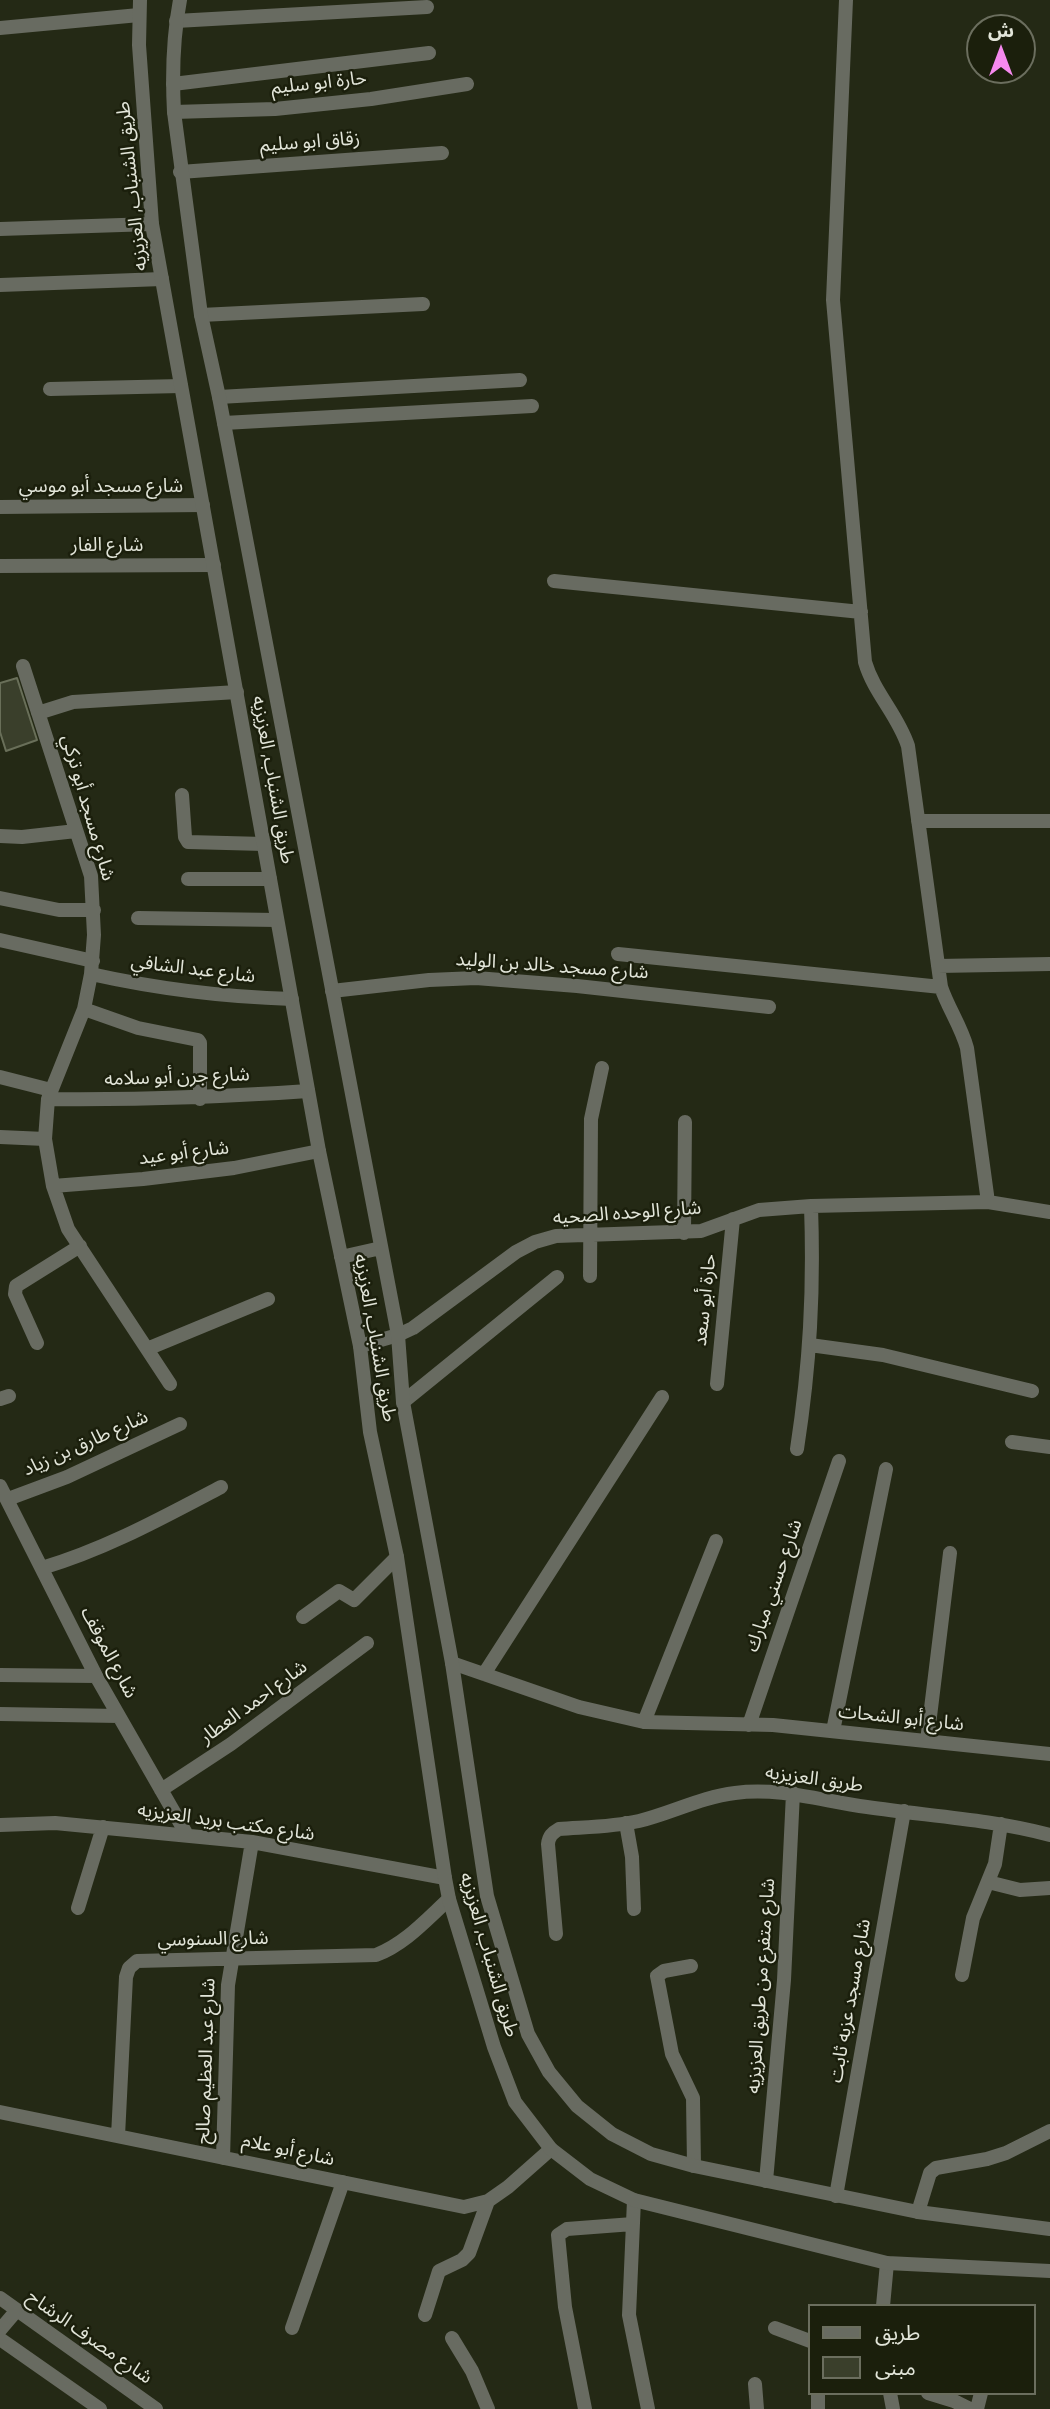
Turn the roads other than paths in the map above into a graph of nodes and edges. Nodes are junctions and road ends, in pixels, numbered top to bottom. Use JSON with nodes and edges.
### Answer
{"nodes":[{"id":1,"x":140,"y":0,"type":"edge"},
{"id":2,"x":180,"y":0,"type":"edge"},
{"id":3,"x":846,"y":0,"type":"edge"},
{"id":4,"x":427,"y":7,"type":"dead end"},
{"id":5,"x":139,"y":15,"type":"junction"},
{"id":6,"x":176,"y":21,"type":"junction"},
{"id":7,"x":0,"y":27,"type":"edge"},
{"id":8,"x":429,"y":53,"type":"dead end"},
{"id":9,"x":173,"y":84,"type":"junction"},
{"id":10,"x":467,"y":84,"type":"dead end"},
{"id":11,"x":174,"y":112,"type":"junction"},
{"id":12,"x":442,"y":153,"type":"dead end"},
{"id":13,"x":180,"y":172,"type":"junction"},
{"id":14,"x":152,"y":224,"type":"junction"},
{"id":15,"x":0,"y":229,"type":"edge"},
{"id":16,"x":162,"y":279,"type":"junction"},
{"id":17,"x":0,"y":285,"type":"edge"},
{"id":18,"x":424,"y":304,"type":"dead end"},
{"id":19,"x":201,"y":315,"type":"junction"},
{"id":20,"x":520,"y":380,"type":"dead end"},
{"id":21,"x":181,"y":386,"type":"junction"},
{"id":22,"x":50,"y":389,"type":"dead end"},
{"id":23,"x":219,"y":397,"type":"junction"},
{"id":24,"x":532,"y":406,"type":"dead end"},
{"id":25,"x":224,"y":423,"type":"junction"},
{"id":26,"x":203,"y":505,"type":"junction"},
{"id":27,"x":0,"y":507,"type":"edge"},
{"id":28,"x":214,"y":565,"type":"junction"},
{"id":29,"x":0,"y":566,"type":"edge"},
{"id":30,"x":554,"y":581,"type":"dead end"},
{"id":31,"x":861,"y":612,"type":"junction"},
{"id":32,"x":23,"y":666,"type":"dead end"},
{"id":33,"x":237,"y":692,"type":"junction"},
{"id":34,"x":38,"y":713,"type":"junction"},
{"id":35,"x":182,"y":795,"type":"dead end"},
{"id":36,"x":918,"y":821,"type":"junction"},
{"id":37,"x":1050,"y":821,"type":"edge"},
{"id":38,"x":76,"y":831,"type":"junction"},
{"id":39,"x":0,"y":836,"type":"edge"},
{"id":40,"x":264,"y":844,"type":"junction"},
{"id":41,"x":188,"y":878,"type":"dead end"},
{"id":42,"x":270,"y":879,"type":"junction"},
{"id":43,"x":0,"y":898,"type":"edge"},
{"id":44,"x":94,"y":910,"type":"junction"},
{"id":45,"x":138,"y":918,"type":"dead end"},
{"id":46,"x":277,"y":920,"type":"junction"},
{"id":47,"x":0,"y":940,"type":"edge"},
{"id":48,"x":618,"y":954,"type":"dead end"},
{"id":49,"x":1050,"y":964,"type":"edge"},
{"id":50,"x":938,"y":966,"type":"junction"},
{"id":51,"x":92,"y":967,"type":"junction"},
{"id":52,"x":941,"y":987,"type":"junction"},
{"id":53,"x":332,"y":991,"type":"junction"},
{"id":54,"x":292,"y":999,"type":"junction"},
{"id":55,"x":769,"y":1007,"type":"dead end"},
{"id":56,"x":84,"y":1009,"type":"junction"},
{"id":57,"x":601,"y":1068,"type":"dead end"},
{"id":58,"x":0,"y":1077,"type":"edge"},
{"id":59,"x":308,"y":1091,"type":"junction"},
{"id":60,"x":50,"y":1094,"type":"junction"},
{"id":61,"x":200,"y":1099,"type":"junction"},
{"id":62,"x":685,"y":1122,"type":"dead end"},
{"id":63,"x":0,"y":1137,"type":"edge"},
{"id":64,"x":45,"y":1139,"type":"junction"},
{"id":65,"x":319,"y":1151,"type":"junction"},
{"id":66,"x":52,"y":1186,"type":"junction"},
{"id":67,"x":988,"y":1202,"type":"junction"},
{"id":68,"x":811,"y":1206,"type":"junction"},
{"id":69,"x":1050,"y":1212,"type":"edge"},
{"id":70,"x":733,"y":1219,"type":"junction"},
{"id":71,"x":684,"y":1233,"type":"junction"},
{"id":72,"x":590,"y":1235,"type":"junction"},
{"id":73,"x":79,"y":1246,"type":"junction"},
{"id":74,"x":381,"y":1248,"type":"junction"},
{"id":75,"x":341,"y":1257,"type":"junction"},
{"id":76,"x":590,"y":1276,"type":"dead end"},
{"id":77,"x":557,"y":1277,"type":"dead end"},
{"id":78,"x":268,"y":1299,"type":"dead end"},
{"id":79,"x":398,"y":1335,"type":"junction"},
{"id":80,"x":37,"y":1343,"type":"dead end"},
{"id":81,"x":810,"y":1345,"type":"junction"},
{"id":82,"x":360,"y":1346,"type":"junction"},
{"id":83,"x":147,"y":1349,"type":"junction"},
{"id":84,"x":170,"y":1384,"type":"dead end"},
{"id":85,"x":717,"y":1384,"type":"dead end"},
{"id":86,"x":1032,"y":1391,"type":"dead end"},
{"id":87,"x":662,"y":1397,"type":"dead end"},
{"id":88,"x":403,"y":1402,"type":"junction"},
{"id":89,"x":180,"y":1424,"type":"dead end"},
{"id":90,"x":1012,"y":1442,"type":"dead end"},
{"id":91,"x":1050,"y":1447,"type":"edge"},
{"id":92,"x":797,"y":1449,"type":"dead end"},
{"id":93,"x":839,"y":1461,"type":"dead end"},
{"id":94,"x":886,"y":1469,"type":"dead end"},
{"id":95,"x":221,"y":1487,"type":"dead end"},
{"id":96,"x":4,"y":1492,"type":"edge"},
{"id":97,"x":716,"y":1541,"type":"dead end"},
{"id":98,"x":950,"y":1553,"type":"dead end"},
{"id":99,"x":397,"y":1557,"type":"junction"},
{"id":100,"x":42,"y":1568,"type":"junction"},
{"id":101,"x":303,"y":1617,"type":"dead end"},
{"id":102,"x":367,"y":1643,"type":"dead end"},
{"id":103,"x":452,"y":1663,"type":"junction"},
{"id":104,"x":484,"y":1674,"type":"junction"},
{"id":105,"x":0,"y":1675,"type":"edge"},
{"id":106,"x":96,"y":1676,"type":"junction"},
{"id":107,"x":0,"y":1714,"type":"edge"},
{"id":108,"x":119,"y":1716,"type":"junction"},
{"id":109,"x":644,"y":1722,"type":"junction"},
{"id":110,"x":749,"y":1724,"type":"junction"},
{"id":111,"x":833,"y":1731,"type":"junction"},
{"id":112,"x":927,"y":1741,"type":"junction"},
{"id":113,"x":1050,"y":1754,"type":"edge"},
{"id":114,"x":161,"y":1790,"type":"junction"},
{"id":115,"x":793,"y":1793,"type":"junction"},
{"id":116,"x":905,"y":1811,"type":"junction"},
{"id":117,"x":626,"y":1823,"type":"junction"},
{"id":118,"x":1001,"y":1824,"type":"junction"},
{"id":119,"x":0,"y":1825,"type":"edge"},
{"id":120,"x":103,"y":1827,"type":"junction"},
{"id":121,"x":187,"y":1835,"type":"junction"},
{"id":122,"x":1050,"y":1835,"type":"edge"},
{"id":123,"x":252,"y":1842,"type":"junction"},
{"id":124,"x":445,"y":1878,"type":"junction"},
{"id":125,"x":988,"y":1882,"type":"junction"},
{"id":126,"x":1050,"y":1888,"type":"edge"},
{"id":127,"x":449,"y":1899,"type":"junction"},
{"id":128,"x":78,"y":1908,"type":"dead end"},
{"id":129,"x":634,"y":1909,"type":"dead end"},
{"id":130,"x":556,"y":1934,"type":"dead end"},
{"id":131,"x":232,"y":1959,"type":"junction"},
{"id":132,"x":691,"y":1966,"type":"dead end"},
{"id":133,"x":962,"y":1975,"type":"dead end"},
{"id":134,"x":0,"y":2112,"type":"edge"},
{"id":135,"x":1050,"y":2130,"type":"edge"},
{"id":136,"x":118,"y":2136,"type":"junction"},
{"id":137,"x":551,"y":2149,"type":"junction"},
{"id":138,"x":223,"y":2158,"type":"junction"},
{"id":139,"x":694,"y":2166,"type":"junction"},
{"id":140,"x":766,"y":2181,"type":"junction"},
{"id":141,"x":342,"y":2182,"type":"junction"},
{"id":142,"x":836,"y":2196,"type":"junction"},
{"id":143,"x":634,"y":2200,"type":"junction"},
{"id":144,"x":488,"y":2201,"type":"junction"},
{"id":145,"x":918,"y":2212,"type":"junction"},
{"id":146,"x":633,"y":2224,"type":"junction"},
{"id":147,"x":1050,"y":2229,"type":"edge"},
{"id":148,"x":887,"y":2263,"type":"junction"},
{"id":149,"x":1050,"y":2271,"type":"edge"},
{"id":150,"x":0,"y":2298,"type":"edge"},
{"id":151,"x":883,"y":2304,"type":"edge"},
{"id":152,"x":17,"y":2310,"type":"junction"},
{"id":153,"x":425,"y":2315,"type":"dead end"},
{"id":154,"x":292,"y":2328,"type":"dead end"},
{"id":155,"x":775,"y":2328,"type":"dead end"},
{"id":156,"x":0,"y":2330,"type":"edge"},
{"id":157,"x":452,"y":2338,"type":"dead end"},
{"id":158,"x":0,"y":2339,"type":"edge"},
{"id":159,"x":808,"y":2340,"type":"edge"},
{"id":160,"x":755,"y":2385,"type":"dead end"},
{"id":161,"x":934,"y":2395,"type":"edge"},
{"id":162,"x":100,"y":2409,"type":"edge"},
{"id":163,"x":156,"y":2409,"type":"edge"},
{"id":164,"x":488,"y":2409,"type":"edge"},
{"id":165,"x":585,"y":2409,"type":"edge"},
{"id":166,"x":648,"y":2409,"type":"edge"},
{"id":167,"x":757,"y":2409,"type":"edge"},
{"id":168,"x":970,"y":2409,"type":"edge"}],
"edges":[{"from":1,"to":5,"type":"street","name":"طريق الشنباب, العزيزيه"},
{"from":2,"to":6,"type":"street","name":"طريق الشنباب, العزيزيه"},
{"from":3,"to":31,"type":"street"},
{"from":4,"to":6,"type":"street"},
{"from":5,"to":7,"type":"street"},
{"from":5,"to":14,"type":"street","name":"طريق الشنباب, العزيزيه"},
{"from":6,"to":9,"type":"street","name":"طريق الشنباب, العزيزيه"},
{"from":8,"to":9,"type":"street"},
{"from":9,"to":11,"type":"street","name":"طريق الشنباب, العزيزيه"},
{"from":10,"to":11,"type":"street","name":"حارة ابو سليم"},
{"from":11,"to":13,"type":"street","name":"طريق الشنباب, العزيزيه"},
{"from":12,"to":13,"type":"street","name":"زقاق ابو سليم"},
{"from":13,"to":19,"type":"street","name":"طريق الشنباب, العزيزيه"},
{"from":14,"to":15,"type":"street"},
{"from":14,"to":16,"type":"street","name":"طريق الشنباب, العزيزيه"},
{"from":16,"to":17,"type":"street"},
{"from":16,"to":21,"type":"street","name":"طريق الشنباب, العزيزيه"},
{"from":18,"to":19,"type":"street"},
{"from":19,"to":23,"type":"street","name":"طريق الشنباب, العزيزيه"},
{"from":20,"to":23,"type":"street"},
{"from":21,"to":22,"type":"street"},
{"from":21,"to":26,"type":"street","name":"طريق الشنباب, العزيزيه"},
{"from":23,"to":25,"type":"street","name":"طريق الشنباب, العزيزيه"},
{"from":24,"to":25,"type":"street"},
{"from":25,"to":53,"type":"street","name":"طريق الشنباب, العزيزيه"},
{"from":26,"to":27,"type":"street","name":"شارع مسجد أبو موسي"},
{"from":26,"to":28,"type":"street","name":"طريق الشنباب, العزيزيه"},
{"from":28,"to":29,"type":"street","name":"شارع الفار"},
{"from":28,"to":33,"type":"street","name":"طريق الشنباب, العزيزيه"},
{"from":30,"to":31,"type":"street"},
{"from":31,"to":36,"type":"street"},
{"from":32,"to":34,"type":"street","name":"شارع مسجد أبو تركي"},
{"from":33,"to":34,"type":"street"},
{"from":33,"to":40,"type":"street","name":"طريق الشنباب, العزيزيه"},
{"from":34,"to":38,"type":"street","name":"شارع مسجد أبو تركي"},
{"from":35,"to":40,"type":"street"},
{"from":36,"to":37,"type":"street"},
{"from":36,"to":50,"type":"street"},
{"from":38,"to":39,"type":"street"},
{"from":38,"to":44,"type":"street","name":"شارع مسجد أبو تركي"},
{"from":40,"to":42,"type":"street","name":"طريق الشنباب, العزيزيه"},
{"from":41,"to":42,"type":"street"},
{"from":42,"to":46,"type":"street","name":"طريق الشنباب, العزيزيه"},
{"from":43,"to":44,"type":"street"},
{"from":44,"to":51,"type":"street","name":"شارع مسجد أبو تركي"},
{"from":45,"to":46,"type":"street"},
{"from":46,"to":54,"type":"street","name":"طريق الشنباب, العزيزيه"},
{"from":47,"to":51,"type":"street","name":"شارع عبد الشافي"},
{"from":48,"to":52,"type":"street"},
{"from":49,"to":50,"type":"street"},
{"from":50,"to":52,"type":"street"},
{"from":51,"to":54,"type":"street","name":"شارع عبد الشافي"},
{"from":51,"to":56,"type":"street","name":"شارع مسجد أبو تركي"},
{"from":52,"to":67,"type":"street"},
{"from":53,"to":55,"type":"street","name":"شارع مسجد خالد بن الوليد"},
{"from":53,"to":74,"type":"street","name":"طريق الشنباب, العزيزيه"},
{"from":54,"to":59,"type":"street","name":"طريق الشنباب, العزيزيه"},
{"from":56,"to":60,"type":"street","name":"شارع مسجد أبو تركي"},
{"from":56,"to":61,"type":"street"},
{"from":57,"to":72,"type":"street"},
{"from":58,"to":60,"type":"street","name":"شارع جرن أبو سلامه"},
{"from":59,"to":61,"type":"street","name":"شارع جرن أبو سلامه"},
{"from":59,"to":65,"type":"street","name":"طريق الشنباب, العزيزيه"},
{"from":60,"to":61,"type":"street","name":"شارع جرن أبو سلامه"},
{"from":60,"to":64,"type":"street","name":"شارع مسجد أبو تركي"},
{"from":62,"to":71,"type":"street"},
{"from":63,"to":64,"type":"street"},
{"from":64,"to":66,"type":"street","name":"شارع مسجد أبو تركي"},
{"from":65,"to":66,"type":"street","name":"شارع أبو عيد"},
{"from":65,"to":75,"type":"street","name":"طريق الشنباب, العزيزيه"},
{"from":66,"to":73,"type":"street","name":"شارع مسجد أبو تركي"},
{"from":67,"to":68,"type":"street","name":"شارع الوحده الصحيه"},
{"from":67,"to":69,"type":"street","name":"شارع الوحده الصحيه"},
{"from":68,"to":70,"type":"street","name":"شارع الوحده الصحيه"},
{"from":68,"to":81,"type":"street"},
{"from":70,"to":71,"type":"street","name":"شارع الوحده الصحيه"},
{"from":70,"to":85,"type":"street","name":"حارة أبو سعد"},
{"from":71,"to":72,"type":"street","name":"شارع الوحده الصحيه"},
{"from":72,"to":76,"type":"street"},
{"from":72,"to":79,"type":"street","name":"شارع الوحده الصحيه"},
{"from":73,"to":80,"type":"street"},
{"from":73,"to":83,"type":"street","name":"شارع مسجد أبو تركي"},
{"from":74,"to":75,"type":"street"},
{"from":74,"to":79,"type":"street","name":"طريق الشنباب, العزيزيه"},
{"from":75,"to":82,"type":"street","name":"طريق الشنباب, العزيزيه"},
{"from":77,"to":88,"type":"street"},
{"from":78,"to":83,"type":"street"},
{"from":79,"to":82,"type":"street","name":"شارع الوحده الصحيه"},
{"from":79,"to":88,"type":"street","name":"طريق الشنباب, العزيزيه"},
{"from":81,"to":86,"type":"street"},
{"from":81,"to":92,"type":"street"},
{"from":82,"to":99,"type":"street","name":"طريق الشنباب, العزيزيه"},
{"from":83,"to":84,"type":"street","name":"شارع مسجد أبو تركي"},
{"from":87,"to":104,"type":"street"},
{"from":88,"to":103,"type":"street","name":"طريق الشنباب, العزيزيه"},
{"from":89,"to":96,"type":"street","name":"شارع طارق بن زياد"},
{"from":90,"to":91,"type":"street"},
{"from":93,"to":110,"type":"street","name":"شارع حسني مبارك"},
{"from":94,"to":111,"type":"street"},
{"from":95,"to":100,"type":"street"},
{"from":96,"to":100,"type":"street","name":"شارع الموقف"},
{"from":97,"to":109,"type":"street"},
{"from":98,"to":112,"type":"street"},
{"from":99,"to":101,"type":"street"},
{"from":99,"to":124,"type":"street","name":"طريق الشنباب, العزيزيه"},
{"from":100,"to":106,"type":"street","name":"شارع الموقف"},
{"from":102,"to":114,"type":"street","name":"شارع احمد العطار"},
{"from":103,"to":104,"type":"street","name":"شارع أبو الشحات"},
{"from":103,"to":139,"type":"street","name":"طريق الشنباب, العزيزيه"},
{"from":104,"to":109,"type":"street","name":"شارع أبو الشحات"},
{"from":105,"to":106,"type":"street"},
{"from":106,"to":108,"type":"street","name":"شارع الموقف"},
{"from":107,"to":108,"type":"street"},
{"from":108,"to":114,"type":"street","name":"شارع الموقف"},
{"from":109,"to":110,"type":"street","name":"شارع أبو الشحات"},
{"from":110,"to":111,"type":"street","name":"شارع أبو الشحات"},
{"from":111,"to":112,"type":"street","name":"شارع أبو الشحات"},
{"from":112,"to":113,"type":"street","name":"شارع أبو الشحات"},
{"from":114,"to":121,"type":"street","name":"شارع الموقف"},
{"from":115,"to":116,"type":"street","name":"طريق العزيزيه"},
{"from":115,"to":117,"type":"street","name":"طريق العزيزيه"},
{"from":115,"to":140,"type":"street","name":"شارع متفرع من طريق العزيزيه"},
{"from":116,"to":118,"type":"street","name":"طريق العزيزيه"},
{"from":116,"to":142,"type":"street","name":"شارع مسجد عزبه ثابت"},
{"from":117,"to":129,"type":"street"},
{"from":117,"to":130,"type":"street","name":"طريق العزيزيه"},
{"from":118,"to":122,"type":"street","name":"طريق العزيزيه"},
{"from":118,"to":125,"type":"street"},
{"from":119,"to":120,"type":"street","name":"شارع مكتب بريد العزيزيه"},
{"from":120,"to":121,"type":"street","name":"شارع مكتب بريد العزيزيه"},
{"from":120,"to":128,"type":"street"},
{"from":121,"to":123,"type":"street","name":"شارع مكتب بريد العزيزيه"},
{"from":123,"to":124,"type":"street","name":"شارع مكتب بريد العزيزيه"},
{"from":123,"to":131,"type":"street","name":"شارع عبد العظيم صالح"},
{"from":124,"to":127,"type":"street","name":"طريق الشنباب, العزيزيه"},
{"from":125,"to":126,"type":"street"},
{"from":125,"to":133,"type":"street"},
{"from":127,"to":131,"type":"street","name":"شارع السنوسي"},
{"from":127,"to":137,"type":"street","name":"طريق الشنباب, العزيزيه"},
{"from":131,"to":136,"type":"street","name":"شارع السنوسي"},
{"from":131,"to":138,"type":"street","name":"شارع عبد العظيم صالح"},
{"from":132,"to":139,"type":"street"},
{"from":134,"to":136,"type":"street","name":"شارع أبو علام"},
{"from":135,"to":145,"type":"street"},
{"from":136,"to":138,"type":"street","name":"شارع أبو علام"},
{"from":137,"to":143,"type":"street","name":"طريق الشنباب, العزيزيه"},
{"from":137,"to":144,"type":"street"},
{"from":138,"to":141,"type":"street","name":"شارع أبو علام"},
{"from":139,"to":140,"type":"street","name":"طريق الشنباب, العزيزيه"},
{"from":140,"to":142,"type":"street","name":"طريق الشنباب, العزيزيه"},
{"from":141,"to":144,"type":"street","name":"شارع أبو علام"},
{"from":141,"to":154,"type":"street"},
{"from":142,"to":145,"type":"street","name":"طريق الشنباب, العزيزيه"},
{"from":143,"to":146,"type":"street"},
{"from":143,"to":148,"type":"street","name":"طريق الشنباب, العزيزيه"},
{"from":144,"to":153,"type":"street"},
{"from":145,"to":147,"type":"street","name":"طريق الشنباب, العزيزيه"},
{"from":146,"to":165,"type":"street"},
{"from":146,"to":166,"type":"street"},
{"from":148,"to":149,"type":"street","name":"طريق الشنباب, العزيزيه"},
{"from":148,"to":151,"type":"street"},
{"from":150,"to":152,"type":"street","name":"شارع مصرف الرشاح"},
{"from":152,"to":156,"type":"street"},
{"from":152,"to":163,"type":"street","name":"شارع مصرف الرشاح"},
{"from":155,"to":159,"type":"street"},
{"from":157,"to":164,"type":"street"},
{"from":158,"to":162,"type":"street"},
{"from":160,"to":167,"type":"street"},
{"from":161,"to":168,"type":"street"}]}
